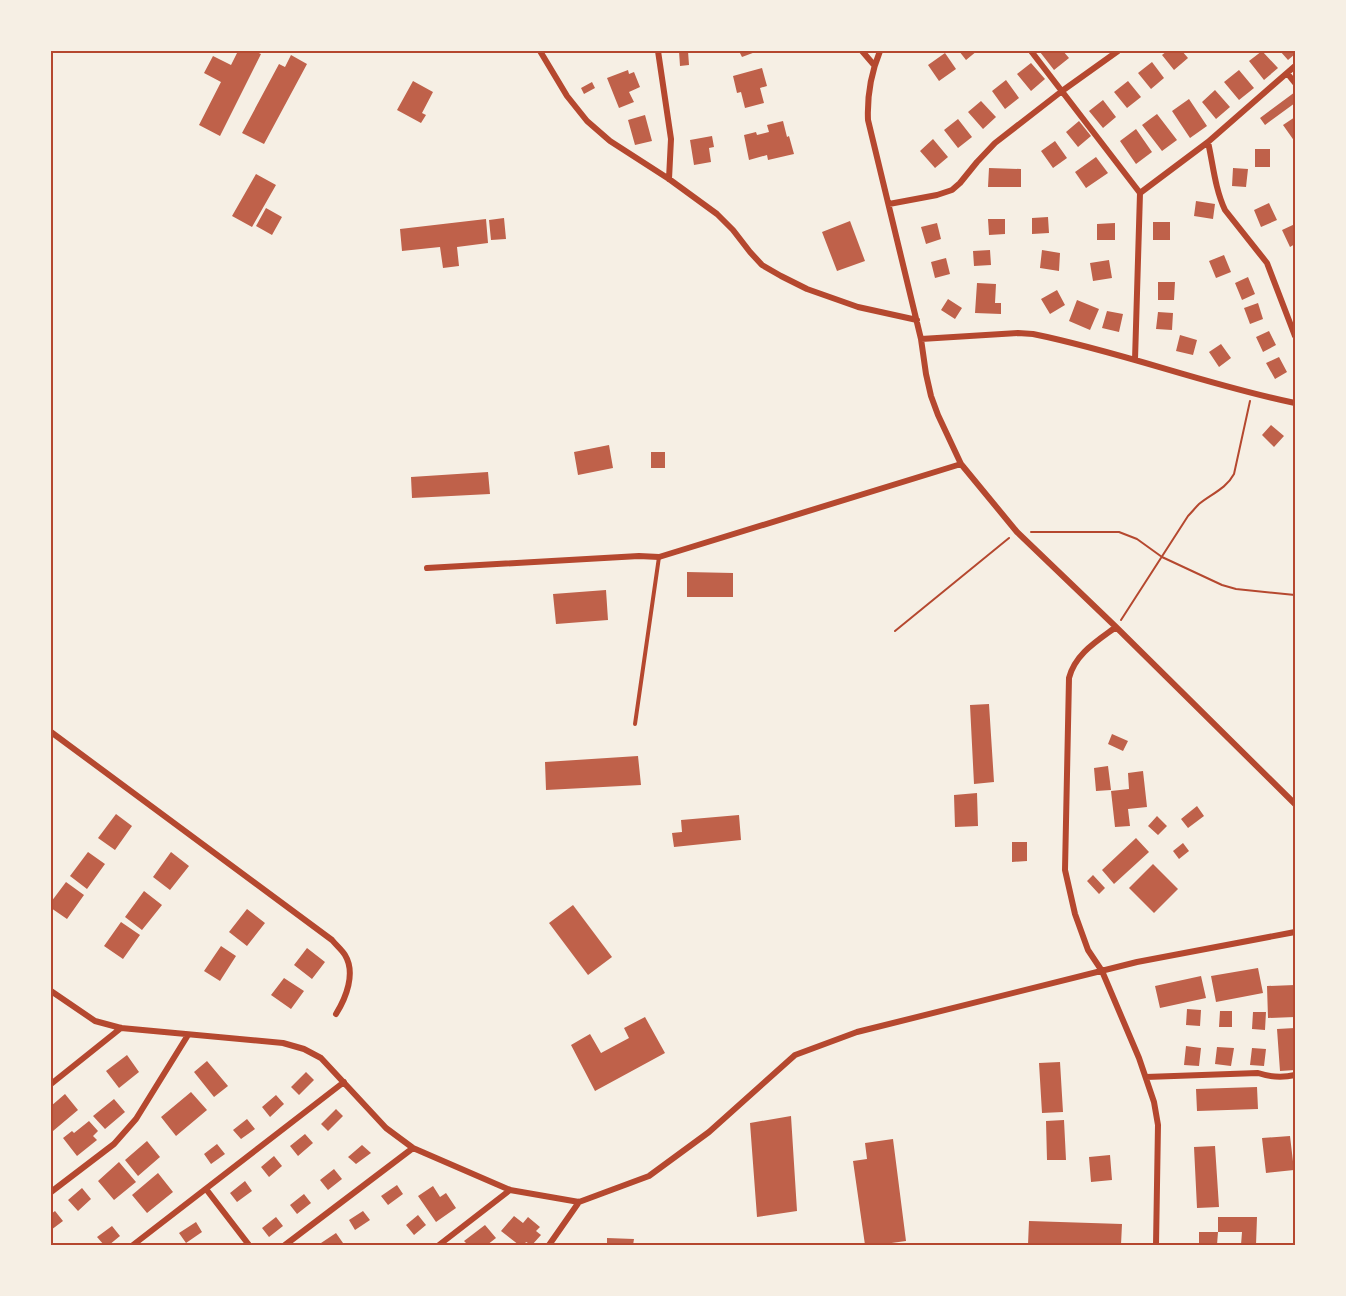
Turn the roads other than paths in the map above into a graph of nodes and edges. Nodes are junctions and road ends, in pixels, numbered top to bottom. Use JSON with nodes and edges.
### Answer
{"nodes":[{"id":1,"x":540,"y":51,"type":"edge"},
{"id":2,"x":658,"y":51,"type":"edge"},
{"id":3,"x":862,"y":51,"type":"edge"},
{"id":4,"x":880,"y":51,"type":"edge"},
{"id":5,"x":1031,"y":51,"type":"edge"},
{"id":6,"x":1118,"y":51,"type":"edge"},
{"id":7,"x":874,"y":65,"type":"junction"},
{"id":8,"x":1295,"y":66,"type":"edge"},
{"id":9,"x":1287,"y":73,"type":"junction"},
{"id":10,"x":1295,"y":83,"type":"edge"},
{"id":11,"x":1062,"y":91,"type":"junction"},
{"id":12,"x":1209,"y":142,"type":"junction"},
{"id":13,"x":669,"y":179,"type":"junction"},
{"id":14,"x":1140,"y":193,"type":"junction"},
{"id":15,"x":889,"y":204,"type":"junction"},
{"id":16,"x":917,"y":320,"type":"junction"},
{"id":17,"x":1295,"y":336,"type":"edge"},
{"id":18,"x":921,"y":339,"type":"junction"},
{"id":19,"x":1135,"y":360,"type":"junction"},
{"id":20,"x":1295,"y":403,"type":"edge"},
{"id":21,"x":962,"y":464,"type":"junction"},
{"id":22,"x":659,"y":557,"type":"junction"},
{"id":23,"x":428,"y":568,"type":"dead end"},
{"id":24,"x":1116,"y":627,"type":"junction"},
{"id":25,"x":635,"y":724,"type":"dead end"},
{"id":26,"x":51,"y":732,"type":"edge"},
{"id":27,"x":1295,"y":804,"type":"edge"},
{"id":28,"x":1295,"y":932,"type":"edge"},
{"id":29,"x":1102,"y":971,"type":"junction"},
{"id":30,"x":51,"y":991,"type":"edge"},
{"id":31,"x":336,"y":1014,"type":"dead end"},
{"id":32,"x":121,"y":1028,"type":"junction"},
{"id":33,"x":188,"y":1035,"type":"junction"},
{"id":34,"x":1295,"y":1075,"type":"edge"},
{"id":35,"x":1146,"y":1077,"type":"junction"},
{"id":36,"x":344,"y":1082,"type":"junction"},
{"id":37,"x":51,"y":1083,"type":"edge"},
{"id":38,"x":413,"y":1148,"type":"junction"},
{"id":39,"x":206,"y":1189,"type":"junction"},
{"id":40,"x":510,"y":1190,"type":"junction"},
{"id":41,"x":51,"y":1192,"type":"edge"},
{"id":42,"x":579,"y":1202,"type":"junction"},
{"id":43,"x":133,"y":1245,"type":"edge"},
{"id":44,"x":249,"y":1245,"type":"edge"},
{"id":45,"x":285,"y":1245,"type":"edge"},
{"id":46,"x":439,"y":1245,"type":"edge"},
{"id":47,"x":549,"y":1245,"type":"edge"},
{"id":48,"x":1156,"y":1245,"type":"edge"}],
"edges":[{"from":1,"to":13,"type":"street"},
{"from":2,"to":13,"type":"street"},
{"from":3,"to":7,"type":"street"},
{"from":4,"to":7,"type":"street"},
{"from":5,"to":11,"type":"street"},
{"from":6,"to":11,"type":"street"},
{"from":7,"to":15,"type":"street"},
{"from":8,"to":9,"type":"street"},
{"from":9,"to":10,"type":"street"},
{"from":9,"to":12,"type":"street"},
{"from":11,"to":14,"type":"street"},
{"from":11,"to":15,"type":"street"},
{"from":12,"to":14,"type":"street"},
{"from":12,"to":17,"type":"street"},
{"from":13,"to":16,"type":"street"},
{"from":14,"to":19,"type":"street"},
{"from":15,"to":16,"type":"street"},
{"from":16,"to":18,"type":"street"},
{"from":18,"to":19,"type":"street"},
{"from":18,"to":21,"type":"street"},
{"from":19,"to":20,"type":"street"},
{"from":21,"to":22,"type":"street"},
{"from":21,"to":24,"type":"street"},
{"from":22,"to":23,"type":"street"},
{"from":22,"to":25,"type":"lane"},
{"from":24,"to":27,"type":"street"},
{"from":24,"to":29,"type":"street"},
{"from":26,"to":31,"type":"street"},
{"from":28,"to":29,"type":"street"},
{"from":29,"to":35,"type":"street"},
{"from":29,"to":42,"type":"street"},
{"from":30,"to":32,"type":"street"},
{"from":32,"to":33,"type":"street"},
{"from":32,"to":37,"type":"street"},
{"from":33,"to":36,"type":"street"},
{"from":33,"to":41,"type":"street"},
{"from":34,"to":35,"type":"street"},
{"from":35,"to":48,"type":"street"},
{"from":36,"to":38,"type":"street"},
{"from":36,"to":39,"type":"street"},
{"from":38,"to":40,"type":"street"},
{"from":38,"to":45,"type":"street"},
{"from":39,"to":43,"type":"street"},
{"from":39,"to":44,"type":"street"},
{"from":40,"to":42,"type":"street"},
{"from":40,"to":46,"type":"street"},
{"from":42,"to":47,"type":"street"}]}
